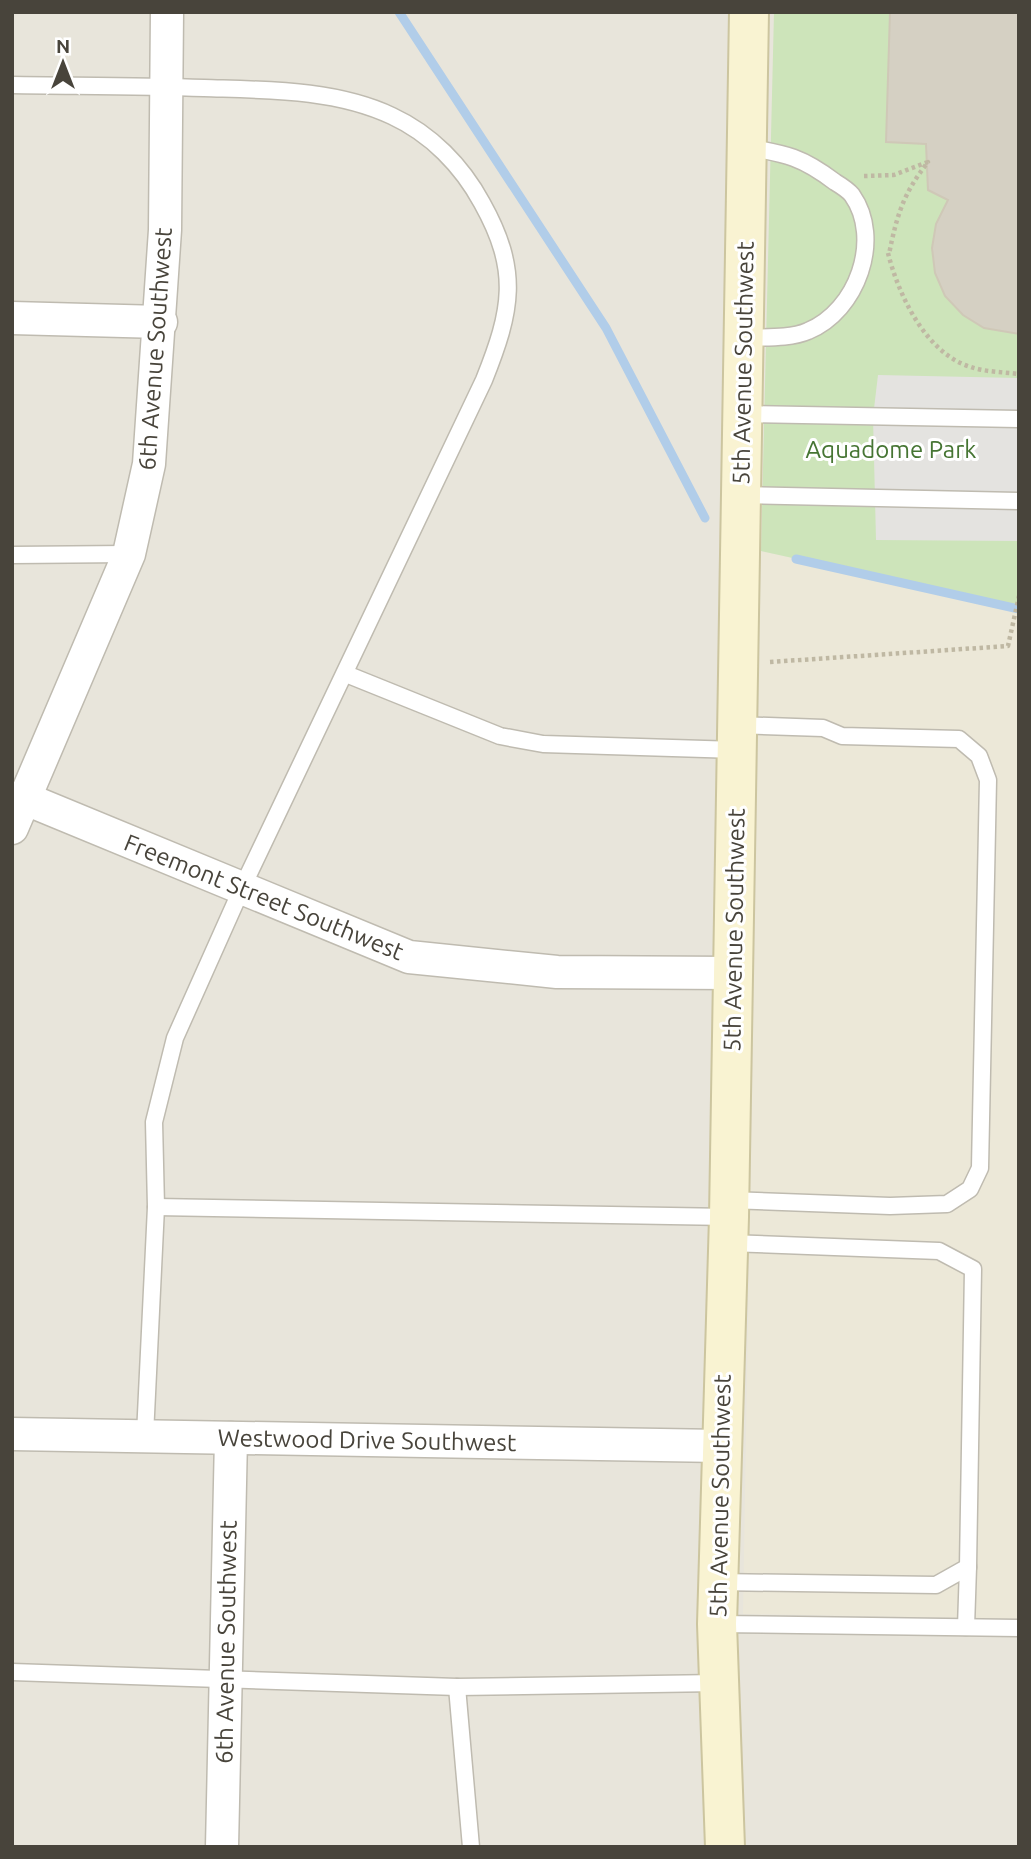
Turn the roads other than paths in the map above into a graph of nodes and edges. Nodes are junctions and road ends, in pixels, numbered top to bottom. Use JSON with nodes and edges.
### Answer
{"nodes":[{"id":1,"x":167,"y":12,"type":"edge"},
{"id":2,"x":749,"y":12,"type":"edge"},
{"id":3,"x":12,"y":85,"type":"edge"},
{"id":4,"x":166,"y":87,"type":"junction"},
{"id":5,"x":746,"y":148,"type":"junction"},
{"id":6,"x":12,"y":318,"type":"edge"},
{"id":7,"x":161,"y":322,"type":"junction"},
{"id":8,"x":743,"y":338,"type":"junction"},
{"id":9,"x":742,"y":414,"type":"junction"},
{"id":10,"x":1019,"y":419,"type":"edge"},
{"id":11,"x":741,"y":495,"type":"junction"},
{"id":12,"x":1019,"y":501,"type":"edge"},
{"id":13,"x":129,"y":554,"type":"junction"},
{"id":14,"x":12,"y":555,"type":"edge"},
{"id":15,"x":346,"y":674,"type":"junction"},
{"id":16,"x":737,"y":738,"type":"junction"},
{"id":17,"x":19,"y":799,"type":"edge"},
{"id":18,"x":12,"y":828,"type":"edge"},
{"id":19,"x":242,"y":888,"type":"junction"},
{"id":20,"x":733,"y":973,"type":"junction"},
{"id":21,"x":156,"y":1207,"type":"junction"},
{"id":22,"x":729,"y":1220,"type":"junction"},
{"id":23,"x":12,"y":1434,"type":"edge"},
{"id":24,"x":145,"y":1435,"type":"junction"},
{"id":25,"x":231,"y":1438,"type":"junction"},
{"id":26,"x":721,"y":1446,"type":"junction"},
{"id":27,"x":968,"y":1567,"type":"junction"},
{"id":28,"x":718,"y":1582,"type":"junction"},
{"id":29,"x":717,"y":1625,"type":"junction"},
{"id":30,"x":966,"y":1627,"type":"junction"},
{"id":31,"x":1019,"y":1628,"type":"edge"},
{"id":32,"x":12,"y":1672,"type":"edge"},
{"id":33,"x":224,"y":1678,"type":"junction"},
{"id":34,"x":718,"y":1683,"type":"junction"},
{"id":35,"x":457,"y":1687,"type":"junction"},
{"id":36,"x":222,"y":1847,"type":"edge"},
{"id":37,"x":471,"y":1847,"type":"edge"},
{"id":38,"x":725,"y":1847,"type":"edge"}],
"edges":[{"from":1,"to":4,"type":"street","name":"6th Avenue Southwest"},
{"from":2,"to":5,"type":"street","name":"5th Avenue Southwest"},
{"from":3,"to":4,"type":"lane"},
{"from":4,"to":7,"type":"street","name":"6th Avenue Southwest"},
{"from":4,"to":15,"type":"lane"},
{"from":5,"to":8,"type":"street","name":"5th Avenue Southwest"},
{"from":5,"to":8,"type":"lane"},
{"from":6,"to":7,"type":"street"},
{"from":7,"to":13,"type":"street","name":"6th Avenue Southwest"},
{"from":8,"to":9,"type":"street","name":"5th Avenue Southwest"},
{"from":9,"to":10,"type":"lane"},
{"from":9,"to":11,"type":"street","name":"5th Avenue Southwest"},
{"from":11,"to":12,"type":"lane"},
{"from":11,"to":16,"type":"street","name":"5th Avenue Southwest"},
{"from":13,"to":14,"type":"lane"},
{"from":13,"to":17,"type":"street","name":"6th Avenue Southwest"},
{"from":15,"to":16,"type":"lane"},
{"from":15,"to":19,"type":"lane"},
{"from":16,"to":20,"type":"street","name":"5th Avenue Southwest"},
{"from":16,"to":22,"type":"lane"},
{"from":17,"to":18,"type":"street","name":"6th Avenue Southwest"},
{"from":17,"to":19,"type":"street","name":"Freemont Street Southwest"},
{"from":19,"to":20,"type":"street","name":"Freemont Street Southwest"},
{"from":19,"to":21,"type":"lane"},
{"from":20,"to":22,"type":"street","name":"5th Avenue Southwest"},
{"from":21,"to":22,"type":"lane"},
{"from":21,"to":24,"type":"lane"},
{"from":22,"to":26,"type":"street","name":"5th Avenue Southwest"},
{"from":22,"to":27,"type":"lane"},
{"from":23,"to":24,"type":"street","name":"Westwood Drive Southwest"},
{"from":24,"to":25,"type":"street","name":"Westwood Drive Southwest"},
{"from":25,"to":26,"type":"street","name":"Westwood Drive Southwest"},
{"from":25,"to":33,"type":"street","name":"6th Avenue Southwest"},
{"from":26,"to":28,"type":"street","name":"5th Avenue Southwest"},
{"from":27,"to":28,"type":"lane"},
{"from":27,"to":30,"type":"lane"},
{"from":28,"to":29,"type":"street","name":"5th Avenue Southwest"},
{"from":29,"to":30,"type":"lane"},
{"from":29,"to":34,"type":"street","name":"5th Avenue Southwest"},
{"from":30,"to":31,"type":"lane"},
{"from":32,"to":33,"type":"lane"},
{"from":33,"to":35,"type":"lane"},
{"from":33,"to":36,"type":"street","name":"6th Avenue Southwest"},
{"from":34,"to":35,"type":"lane"},
{"from":34,"to":38,"type":"street","name":"5th Avenue Southwest"},
{"from":35,"to":37,"type":"lane"}]}
